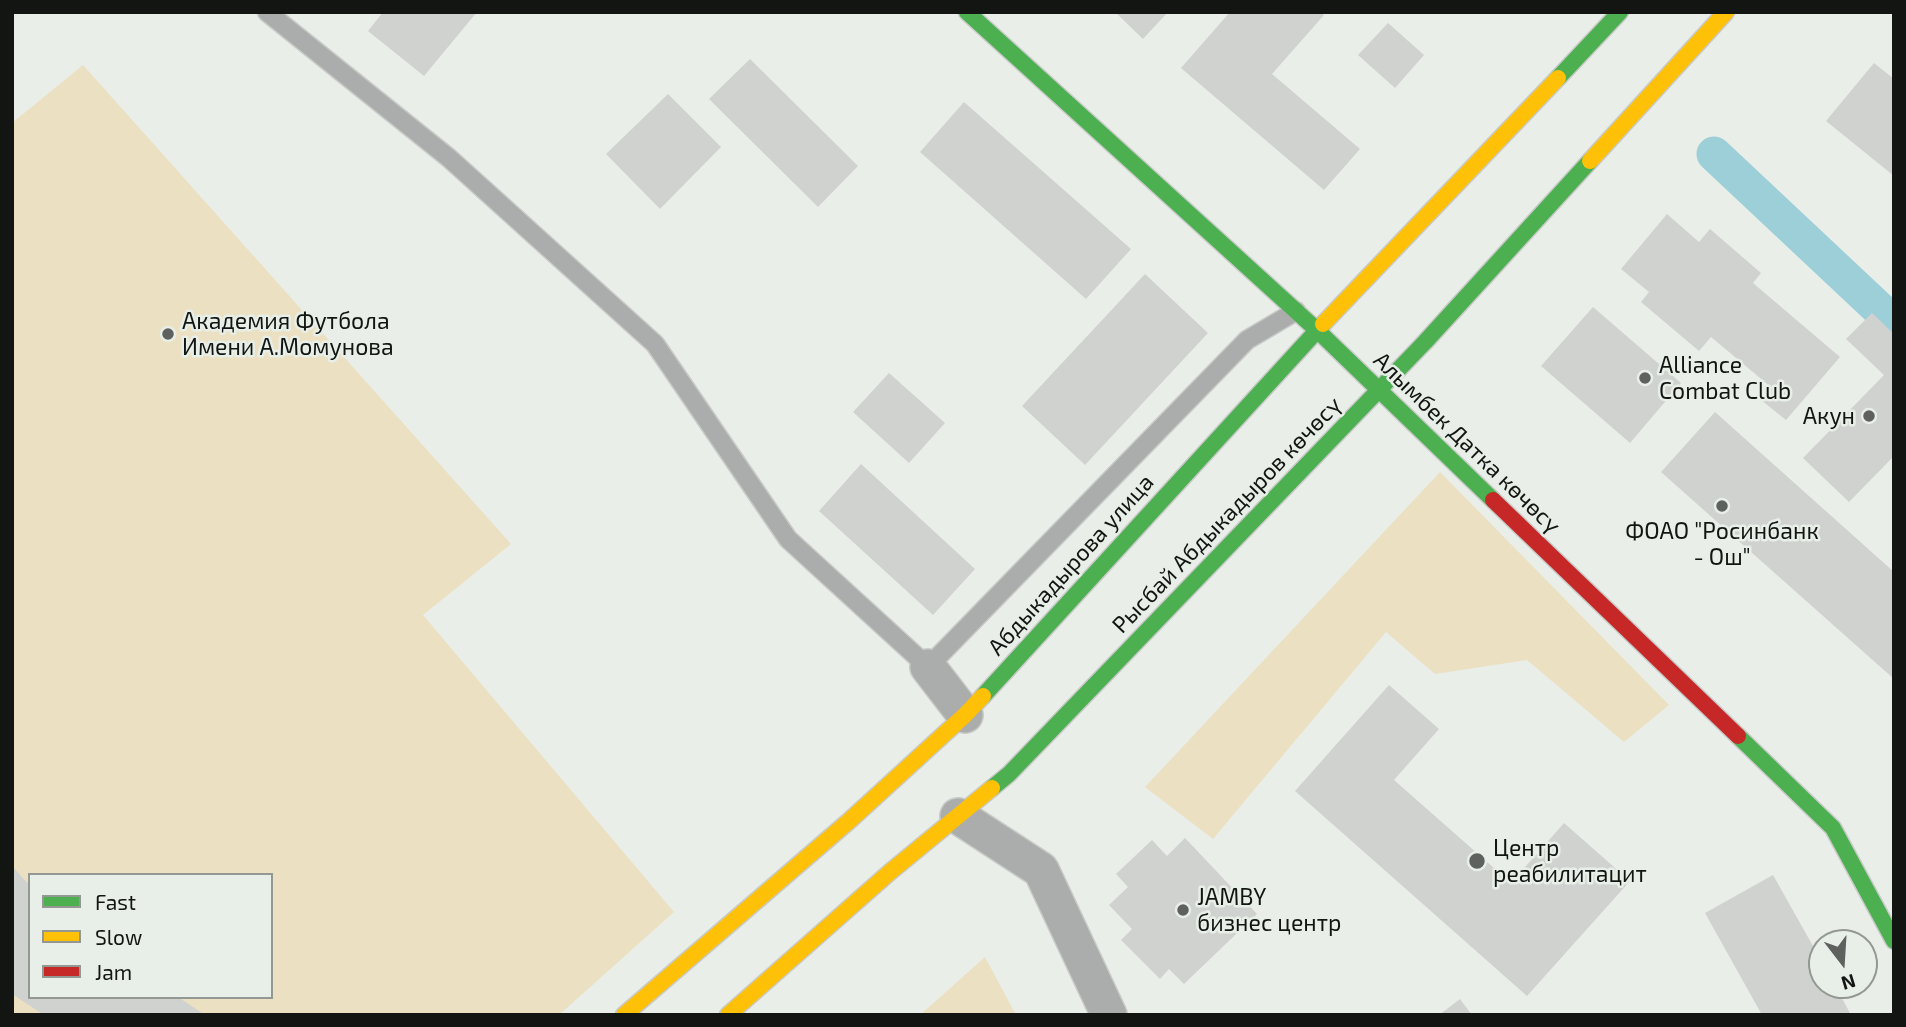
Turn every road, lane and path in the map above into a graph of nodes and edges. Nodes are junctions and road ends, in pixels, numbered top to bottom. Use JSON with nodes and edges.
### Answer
{"nodes":[{"id":1,"x":267,"y":12,"type":"edge"},
{"id":2,"x":967,"y":12,"type":"edge"},
{"id":3,"x":1620,"y":12,"type":"edge"},
{"id":4,"x":1726,"y":12,"type":"edge"},
{"id":5,"x":1296,"y":311,"type":"junction"},
{"id":6,"x":1318,"y":331,"type":"junction"},
{"id":7,"x":1378,"y":391,"type":"junction"},
{"id":8,"x":928,"y":667,"type":"junction"},
{"id":9,"x":965,"y":715,"type":"junction"},
{"id":10,"x":958,"y":816,"type":"junction"},
{"id":11,"x":1894,"y":941,"type":"edge"},
{"id":12,"x":624,"y":1015,"type":"edge"},
{"id":13,"x":728,"y":1015,"type":"edge"},
{"id":14,"x":1109,"y":1015,"type":"edge"}],
"edges":[{"from":1,"to":8,"type":"lane"},
{"from":2,"to":5,"type":"main road","name":"Алымбек Датка көчөсү"},
{"from":3,"to":6,"type":"main road"},
{"from":4,"to":7,"type":"main road","name":"Рысбай Абдыкадыров көчөсү"},
{"from":5,"to":6,"type":"main road","name":"Алымбек Датка көчөсү"},
{"from":5,"to":8,"type":"lane"},
{"from":6,"to":7,"type":"main road","name":"Алымбек Датка көчөсү"},
{"from":6,"to":9,"type":"main road","name":"Абдыкадырова улица"},
{"from":7,"to":10,"type":"main road","name":"Рысбай Абдыкадыров көчөсү"},
{"from":7,"to":11,"type":"main road","name":"Алымбек Датка көчөсү"},
{"from":8,"to":9,"type":"street"},
{"from":9,"to":12,"type":"main road","name":"Абдыкадырова улица"},
{"from":10,"to":13,"type":"main road","name":"Рысбай Абдыкадыров көчөсү"},
{"from":10,"to":14,"type":"street"}]}
